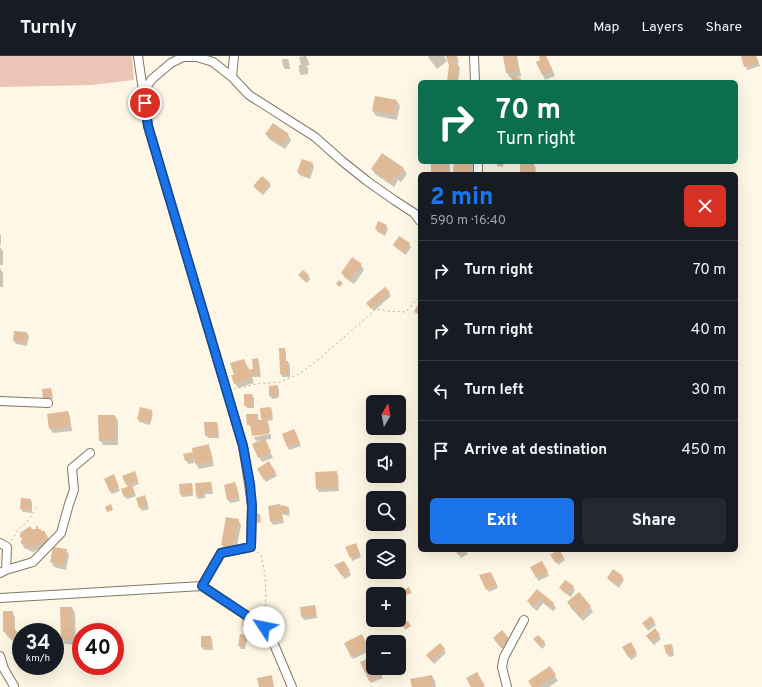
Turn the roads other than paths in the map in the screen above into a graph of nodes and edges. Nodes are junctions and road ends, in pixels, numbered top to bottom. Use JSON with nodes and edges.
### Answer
{"nodes":[{"id":1,"x":138,"y":56,"type":"edge"},
{"id":2,"x":234,"y":56,"type":"edge"},
{"id":3,"x":474,"y":56,"type":"edge"},
{"id":4,"x":232,"y":77,"type":"junction"},
{"id":5,"x":475,"y":80,"type":"edge"},
{"id":6,"x":143,"y":92,"type":"junction"},
{"id":7,"x":418,"y":218,"type":"edge"},
{"id":8,"x":0,"y":402,"type":"edge"},
{"id":9,"x":48,"y":403,"type":"dead end"},
{"id":10,"x":90,"y":454,"type":"dead end"},
{"id":11,"x":3,"y":542,"type":"edge"},
{"id":12,"x":3,"y":571,"type":"edge"},
{"id":13,"x":202,"y":586,"type":"junction"},
{"id":14,"x":0,"y":598,"type":"edge"},
{"id":15,"x":524,"y":620,"type":"dead end"},
{"id":16,"x":0,"y":656,"type":"edge"},
{"id":17,"x":14,"y":686,"type":"dead end"},
{"id":18,"x":292,"y":687,"type":"edge"},
{"id":19,"x":506,"y":687,"type":"edge"}],
"edges":[{"from":1,"to":6,"type":"street"},
{"from":2,"to":4,"type":"street"},
{"from":3,"to":5,"type":"street"},
{"from":4,"to":6,"type":"street"},
{"from":4,"to":7,"type":"street"},
{"from":6,"to":13,"type":"street"},
{"from":8,"to":9,"type":"street"},
{"from":10,"to":12,"type":"street"},
{"from":11,"to":12,"type":"street"},
{"from":13,"to":14,"type":"street"},
{"from":13,"to":18,"type":"street"},
{"from":15,"to":19,"type":"street"},
{"from":16,"to":17,"type":"street"}]}
